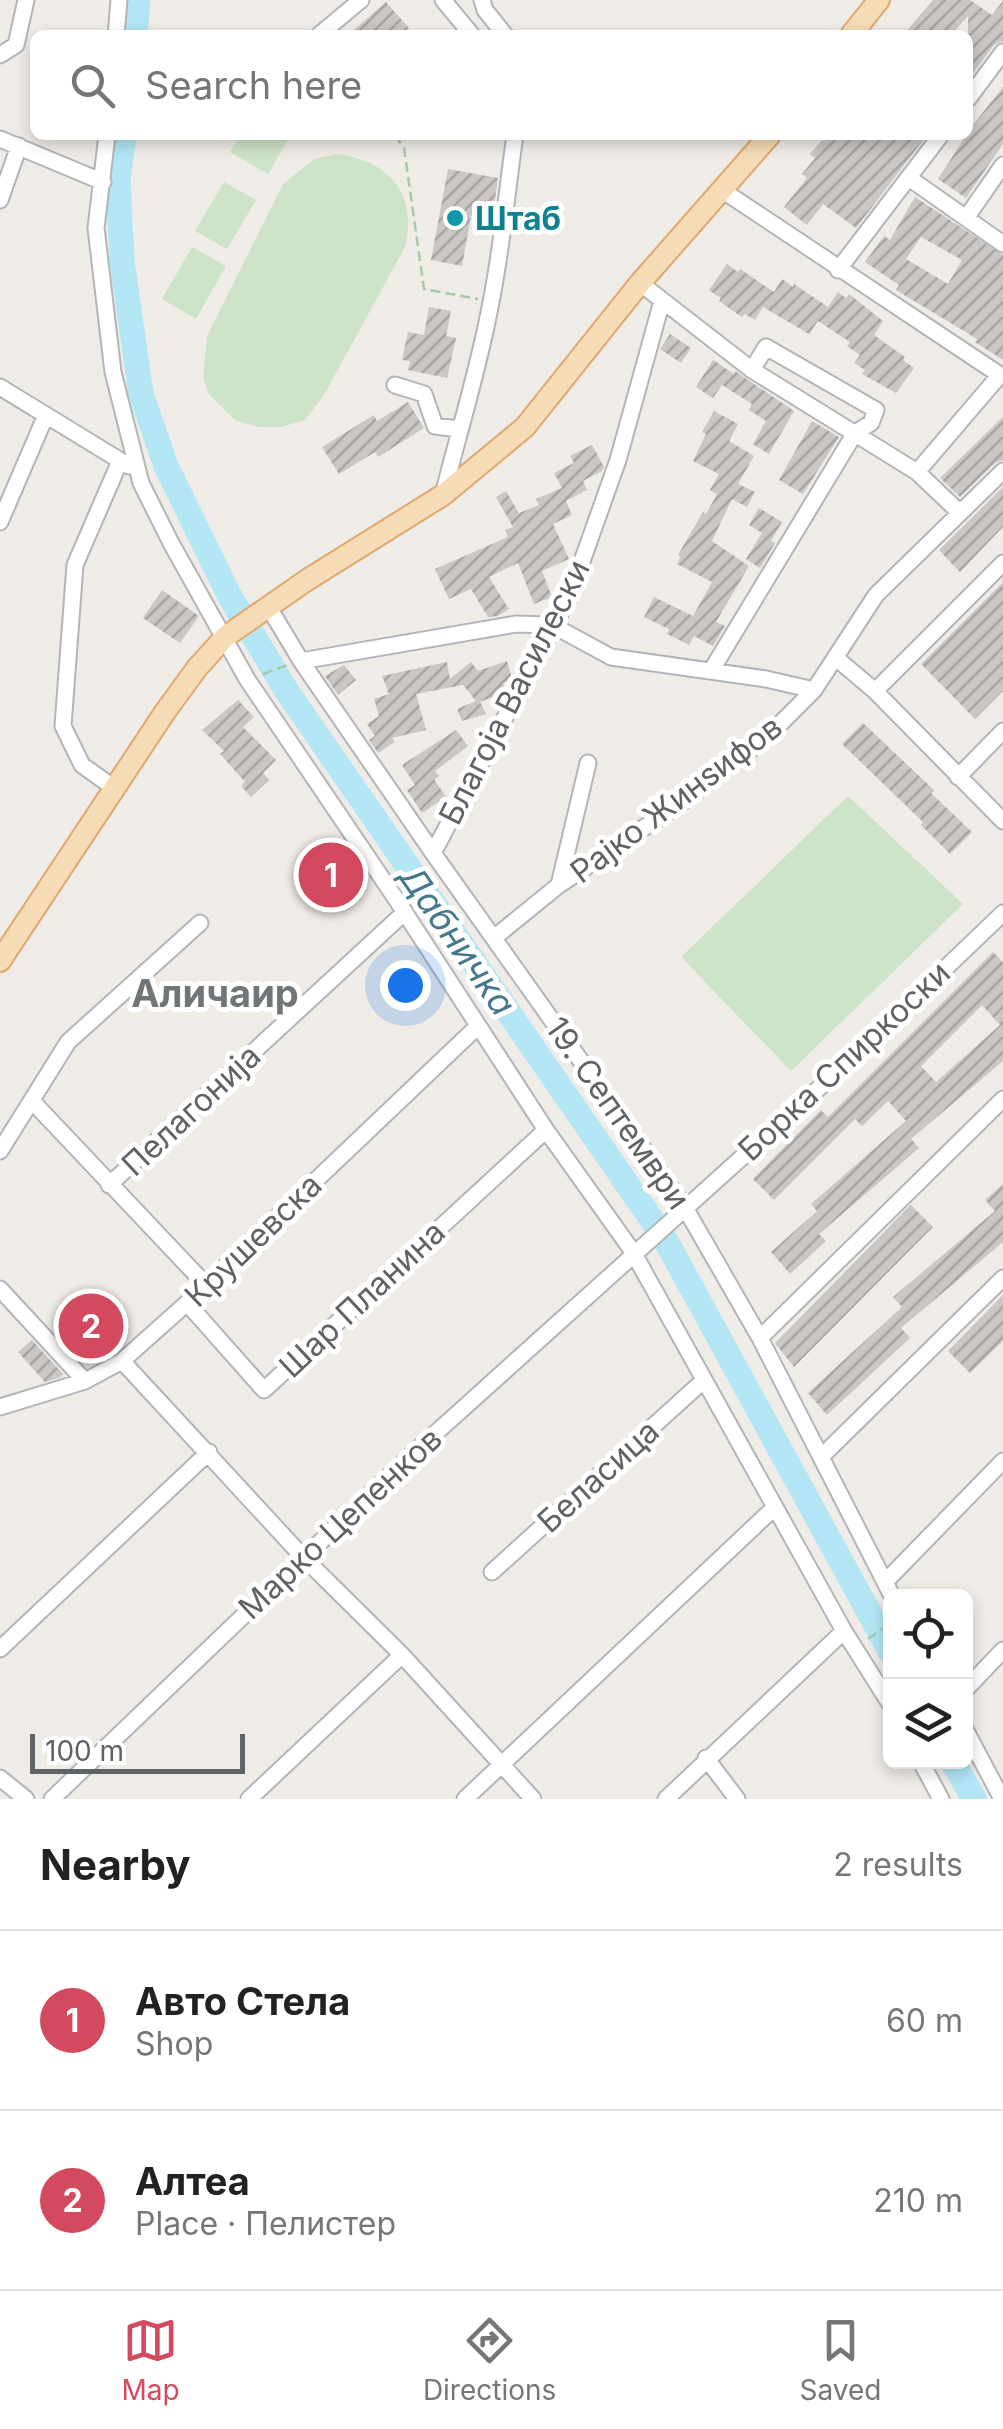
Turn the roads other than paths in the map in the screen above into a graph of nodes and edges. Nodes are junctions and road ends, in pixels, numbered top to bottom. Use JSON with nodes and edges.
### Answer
{"nodes":[{"id":1,"x":26,"y":0,"type":"edge"},
{"id":2,"x":119,"y":0,"type":"edge"},
{"id":3,"x":361,"y":0,"type":"edge"},
{"id":4,"x":443,"y":0,"type":"edge"},
{"id":5,"x":482,"y":0,"type":"edge"},
{"id":6,"x":880,"y":0,"type":"edge"},
{"id":7,"x":467,"y":29,"type":"edge"},
{"id":8,"x":116,"y":30,"type":"edge"},
{"id":9,"x":325,"y":30,"type":"edge"},
{"id":10,"x":501,"y":30,"type":"edge"},
{"id":11,"x":855,"y":30,"type":"edge"},
{"id":12,"x":1003,"y":52,"type":"edge"},
{"id":13,"x":0,"y":55,"type":"edge"},
{"id":14,"x":973,"y":92,"type":"edge"},
{"id":15,"x":0,"y":140,"type":"edge"},
{"id":16,"x":107,"y":140,"type":"edge"},
{"id":17,"x":515,"y":140,"type":"edge"},
{"id":18,"x":766,"y":140,"type":"edge"},
{"id":19,"x":937,"y":140,"type":"edge"},
{"id":20,"x":19,"y":146,"type":"junction"},
{"id":21,"x":1003,"y":165,"type":"edge"},
{"id":22,"x":909,"y":178,"type":"junction"},
{"id":23,"x":103,"y":182,"type":"junction"},
{"id":24,"x":722,"y":190,"type":"junction"},
{"id":25,"x":0,"y":200,"type":"edge"},
{"id":26,"x":966,"y":218,"type":"junction"},
{"id":27,"x":1003,"y":244,"type":"edge"},
{"id":28,"x":838,"y":270,"type":"junction"},
{"id":29,"x":640,"y":283,"type":"junction"},
{"id":30,"x":662,"y":301,"type":"junction"},
{"id":31,"x":752,"y":370,"type":"junction"},
{"id":32,"x":395,"y":385,"type":"dead end"},
{"id":33,"x":0,"y":387,"type":"edge"},
{"id":34,"x":46,"y":415,"type":"junction"},
{"id":35,"x":459,"y":429,"type":"junction"},
{"id":36,"x":855,"y":433,"type":"junction"},
{"id":37,"x":120,"y":462,"type":"junction"},
{"id":38,"x":1003,"y":470,"type":"edge"},
{"id":39,"x":137,"y":471,"type":"junction"},
{"id":40,"x":917,"y":472,"type":"junction"},
{"id":41,"x":443,"y":495,"type":"junction"},
{"id":42,"x":958,"y":511,"type":"junction"},
{"id":43,"x":0,"y":522,"type":"edge"},
{"id":44,"x":1003,"y":563,"type":"edge"},
{"id":45,"x":268,"y":606,"type":"junction"},
{"id":46,"x":552,"y":626,"type":"junction"},
{"id":47,"x":225,"y":638,"type":"junction"},
{"id":48,"x":836,"y":658,"type":"junction"},
{"id":49,"x":301,"y":661,"type":"junction"},
{"id":50,"x":711,"y":672,"type":"junction"},
{"id":51,"x":814,"y":690,"type":"junction"},
{"id":52,"x":875,"y":692,"type":"junction"},
{"id":53,"x":1003,"y":731,"type":"edge"},
{"id":54,"x":588,"y":763,"type":"dead end"},
{"id":55,"x":958,"y":777,"type":"junction"},
{"id":56,"x":114,"y":788,"type":"junction"},
{"id":57,"x":1003,"y":821,"type":"edge"},
{"id":58,"x":433,"y":853,"type":"junction"},
{"id":59,"x":559,"y":885,"type":"junction"},
{"id":60,"x":401,"y":905,"type":"junction"},
{"id":61,"x":1002,"y":916,"type":"edge"},
{"id":62,"x":200,"y":924,"type":"dead end"},
{"id":63,"x":495,"y":937,"type":"junction"},
{"id":64,"x":0,"y":961,"type":"edge"},
{"id":65,"x":478,"y":1026,"type":"junction"},
{"id":66,"x":1003,"y":1099,"type":"edge"},
{"id":67,"x":33,"y":1102,"type":"junction"},
{"id":68,"x":546,"y":1130,"type":"junction"},
{"id":69,"x":0,"y":1151,"type":"edge"},
{"id":70,"x":109,"y":1185,"type":"junction"},
{"id":71,"x":684,"y":1206,"type":"junction"},
{"id":72,"x":633,"y":1252,"type":"junction"},
{"id":73,"x":1003,"y":1278,"type":"edge"},
{"id":74,"x":205,"y":1284,"type":"junction"},
{"id":75,"x":0,"y":1289,"type":"edge"},
{"id":76,"x":188,"y":1303,"type":"junction"},
{"id":77,"x":760,"y":1338,"type":"junction"},
{"id":78,"x":122,"y":1361,"type":"junction"},
{"id":79,"x":703,"y":1380,"type":"junction"},
{"id":80,"x":86,"y":1381,"type":"junction"},
{"id":81,"x":0,"y":1407,"type":"edge"},
{"id":82,"x":209,"y":1452,"type":"junction"},
{"id":83,"x":822,"y":1456,"type":"junction"},
{"id":84,"x":1003,"y":1461,"type":"edge"},
{"id":85,"x":775,"y":1507,"type":"junction"},
{"id":86,"x":303,"y":1556,"type":"junction"},
{"id":87,"x":492,"y":1572,"type":"dead end"},
{"id":88,"x":889,"y":1589,"type":"edge"},
{"id":89,"x":844,"y":1630,"type":"junction"},
{"id":90,"x":0,"y":1650,"type":"edge"},
{"id":91,"x":1003,"y":1650,"type":"edge"},
{"id":92,"x":402,"y":1655,"type":"junction"},
{"id":93,"x":973,"y":1682,"type":"edge"},
{"id":94,"x":883,"y":1693,"type":"edge"},
{"id":95,"x":973,"y":1744,"type":"edge"},
{"id":96,"x":706,"y":1758,"type":"junction"},
{"id":97,"x":502,"y":1766,"type":"junction"},
{"id":98,"x":924,"y":1769,"type":"edge"},
{"id":99,"x":0,"y":1778,"type":"edge"},
{"id":100,"x":26,"y":1799,"type":"edge"},
{"id":101,"x":52,"y":1799,"type":"edge"},
{"id":102,"x":249,"y":1799,"type":"edge"},
{"id":103,"x":465,"y":1799,"type":"edge"},
{"id":104,"x":533,"y":1799,"type":"edge"},
{"id":105,"x":666,"y":1799,"type":"edge"},
{"id":106,"x":737,"y":1799,"type":"edge"},
{"id":107,"x":941,"y":1799,"type":"edge"},
{"id":108,"x":1002,"y":1799,"type":"edge"}],
"edges":[{"from":1,"to":13,"type":"street"},
{"from":2,"to":8,"type":"street"},
{"from":3,"to":9,"type":"street"},
{"from":4,"to":7,"type":"street"},
{"from":5,"to":10,"type":"street"},
{"from":6,"to":11,"type":"main road"},
{"from":12,"to":14,"type":"street"},
{"from":15,"to":20,"type":"street"},
{"from":16,"to":23,"type":"street"},
{"from":17,"to":35,"type":"street"},
{"from":18,"to":24,"type":"main road"},
{"from":19,"to":22,"type":"street"},
{"from":20,"to":23,"type":"street"},
{"from":20,"to":25,"type":"street"},
{"from":21,"to":26,"type":"street"},
{"from":22,"to":26,"type":"street"},
{"from":22,"to":28,"type":"street"},
{"from":23,"to":39,"type":"street"},
{"from":24,"to":28,"type":"street"},
{"from":24,"to":29,"type":"main road"},
{"from":26,"to":27,"type":"street"},
{"from":28,"to":40,"type":"street"},
{"from":29,"to":30,"type":"street"},
{"from":29,"to":41,"type":"main road"},
{"from":30,"to":31,"type":"street"},
{"from":30,"to":46,"type":"street","name":"Благоја Василески"},
{"from":31,"to":36,"type":"street"},
{"from":31,"to":36,"type":"street"},
{"from":32,"to":35,"type":"street"},
{"from":33,"to":34,"type":"street"},
{"from":34,"to":37,"type":"street"},
{"from":34,"to":43,"type":"street"},
{"from":35,"to":41,"type":"street"},
{"from":36,"to":40,"type":"street"},
{"from":36,"to":50,"type":"street"},
{"from":37,"to":39,"type":"street"},
{"from":37,"to":56,"type":"street"},
{"from":38,"to":42,"type":"street","name":"Рајко Жинѕифов"},
{"from":39,"to":47,"type":"street"},
{"from":40,"to":42,"type":"street"},
{"from":41,"to":45,"type":"main road"},
{"from":42,"to":48,"type":"street","name":"Рајко Жинѕифов"},
{"from":44,"to":52,"type":"street"},
{"from":45,"to":47,"type":"main road"},
{"from":45,"to":49,"type":"street","name":"19. Септември"},
{"from":46,"to":49,"type":"street"},
{"from":46,"to":50,"type":"street"},
{"from":46,"to":58,"type":"street","name":"Благоја Василески"},
{"from":47,"to":56,"type":"main road"},
{"from":47,"to":60,"type":"street"},
{"from":48,"to":51,"type":"street","name":"Рајко Жинѕифов"},
{"from":48,"to":52,"type":"street"},
{"from":49,"to":58,"type":"street","name":"19. Септември"},
{"from":50,"to":51,"type":"street"},
{"from":51,"to":59,"type":"street","name":"Рајко Жинѕифов"},
{"from":52,"to":55,"type":"street"},
{"from":53,"to":55,"type":"street"},
{"from":54,"to":59,"type":"street"},
{"from":55,"to":57,"type":"street"},
{"from":56,"to":64,"type":"main road"},
{"from":58,"to":63,"type":"street","name":"19. Септември"},
{"from":59,"to":63,"type":"street","name":"Рајко Жинѕифов"},
{"from":60,"to":65,"type":"street"},
{"from":60,"to":70,"type":"street","name":"Пелагонија"},
{"from":61,"to":71,"type":"street","name":"Борка Спиркоски"},
{"from":62,"to":67,"type":"street"},
{"from":63,"to":71,"type":"street","name":"19. Септември"},
{"from":65,"to":68,"type":"street"},
{"from":65,"to":74,"type":"street","name":"Крушевска"},
{"from":66,"to":77,"type":"street"},
{"from":67,"to":69,"type":"street"},
{"from":67,"to":70,"type":"street"},
{"from":68,"to":72,"type":"street"},
{"from":68,"to":76,"type":"street","name":"Шар Планина"},
{"from":70,"to":74,"type":"street"},
{"from":71,"to":72,"type":"street","name":"Борка Спиркоски"},
{"from":71,"to":77,"type":"street","name":"19. Септември"},
{"from":72,"to":79,"type":"street"},
{"from":72,"to":86,"type":"street","name":"Марко Цепенков"},
{"from":73,"to":83,"type":"street"},
{"from":74,"to":76,"type":"street","name":"Крушевска"},
{"from":75,"to":80,"type":"street"},
{"from":76,"to":78,"type":"street","name":"Крушевска"},
{"from":77,"to":83,"type":"street","name":"19. Септември"},
{"from":78,"to":80,"type":"street","name":"Крушевска"},
{"from":78,"to":82,"type":"street"},
{"from":79,"to":85,"type":"street"},
{"from":79,"to":87,"type":"street","name":"Беласица"},
{"from":80,"to":81,"type":"street","name":"Крушевска"},
{"from":82,"to":86,"type":"street"},
{"from":82,"to":90,"type":"street"},
{"from":83,"to":88,"type":"street","name":"19. Септември"},
{"from":84,"to":88,"type":"street"},
{"from":85,"to":89,"type":"street"},
{"from":85,"to":97,"type":"street"},
{"from":86,"to":92,"type":"street"},
{"from":86,"to":101,"type":"street","name":"Марко Цепенков"},
{"from":89,"to":94,"type":"street"},
{"from":89,"to":96,"type":"street"},
{"from":91,"to":93,"type":"street"},
{"from":92,"to":97,"type":"street"},
{"from":92,"to":102,"type":"street"},
{"from":95,"to":108,"type":"street"},
{"from":96,"to":105,"type":"street"},
{"from":96,"to":106,"type":"street"},
{"from":97,"to":103,"type":"street"},
{"from":97,"to":104,"type":"street"},
{"from":98,"to":107,"type":"street"},
{"from":99,"to":100,"type":"street"}]}
